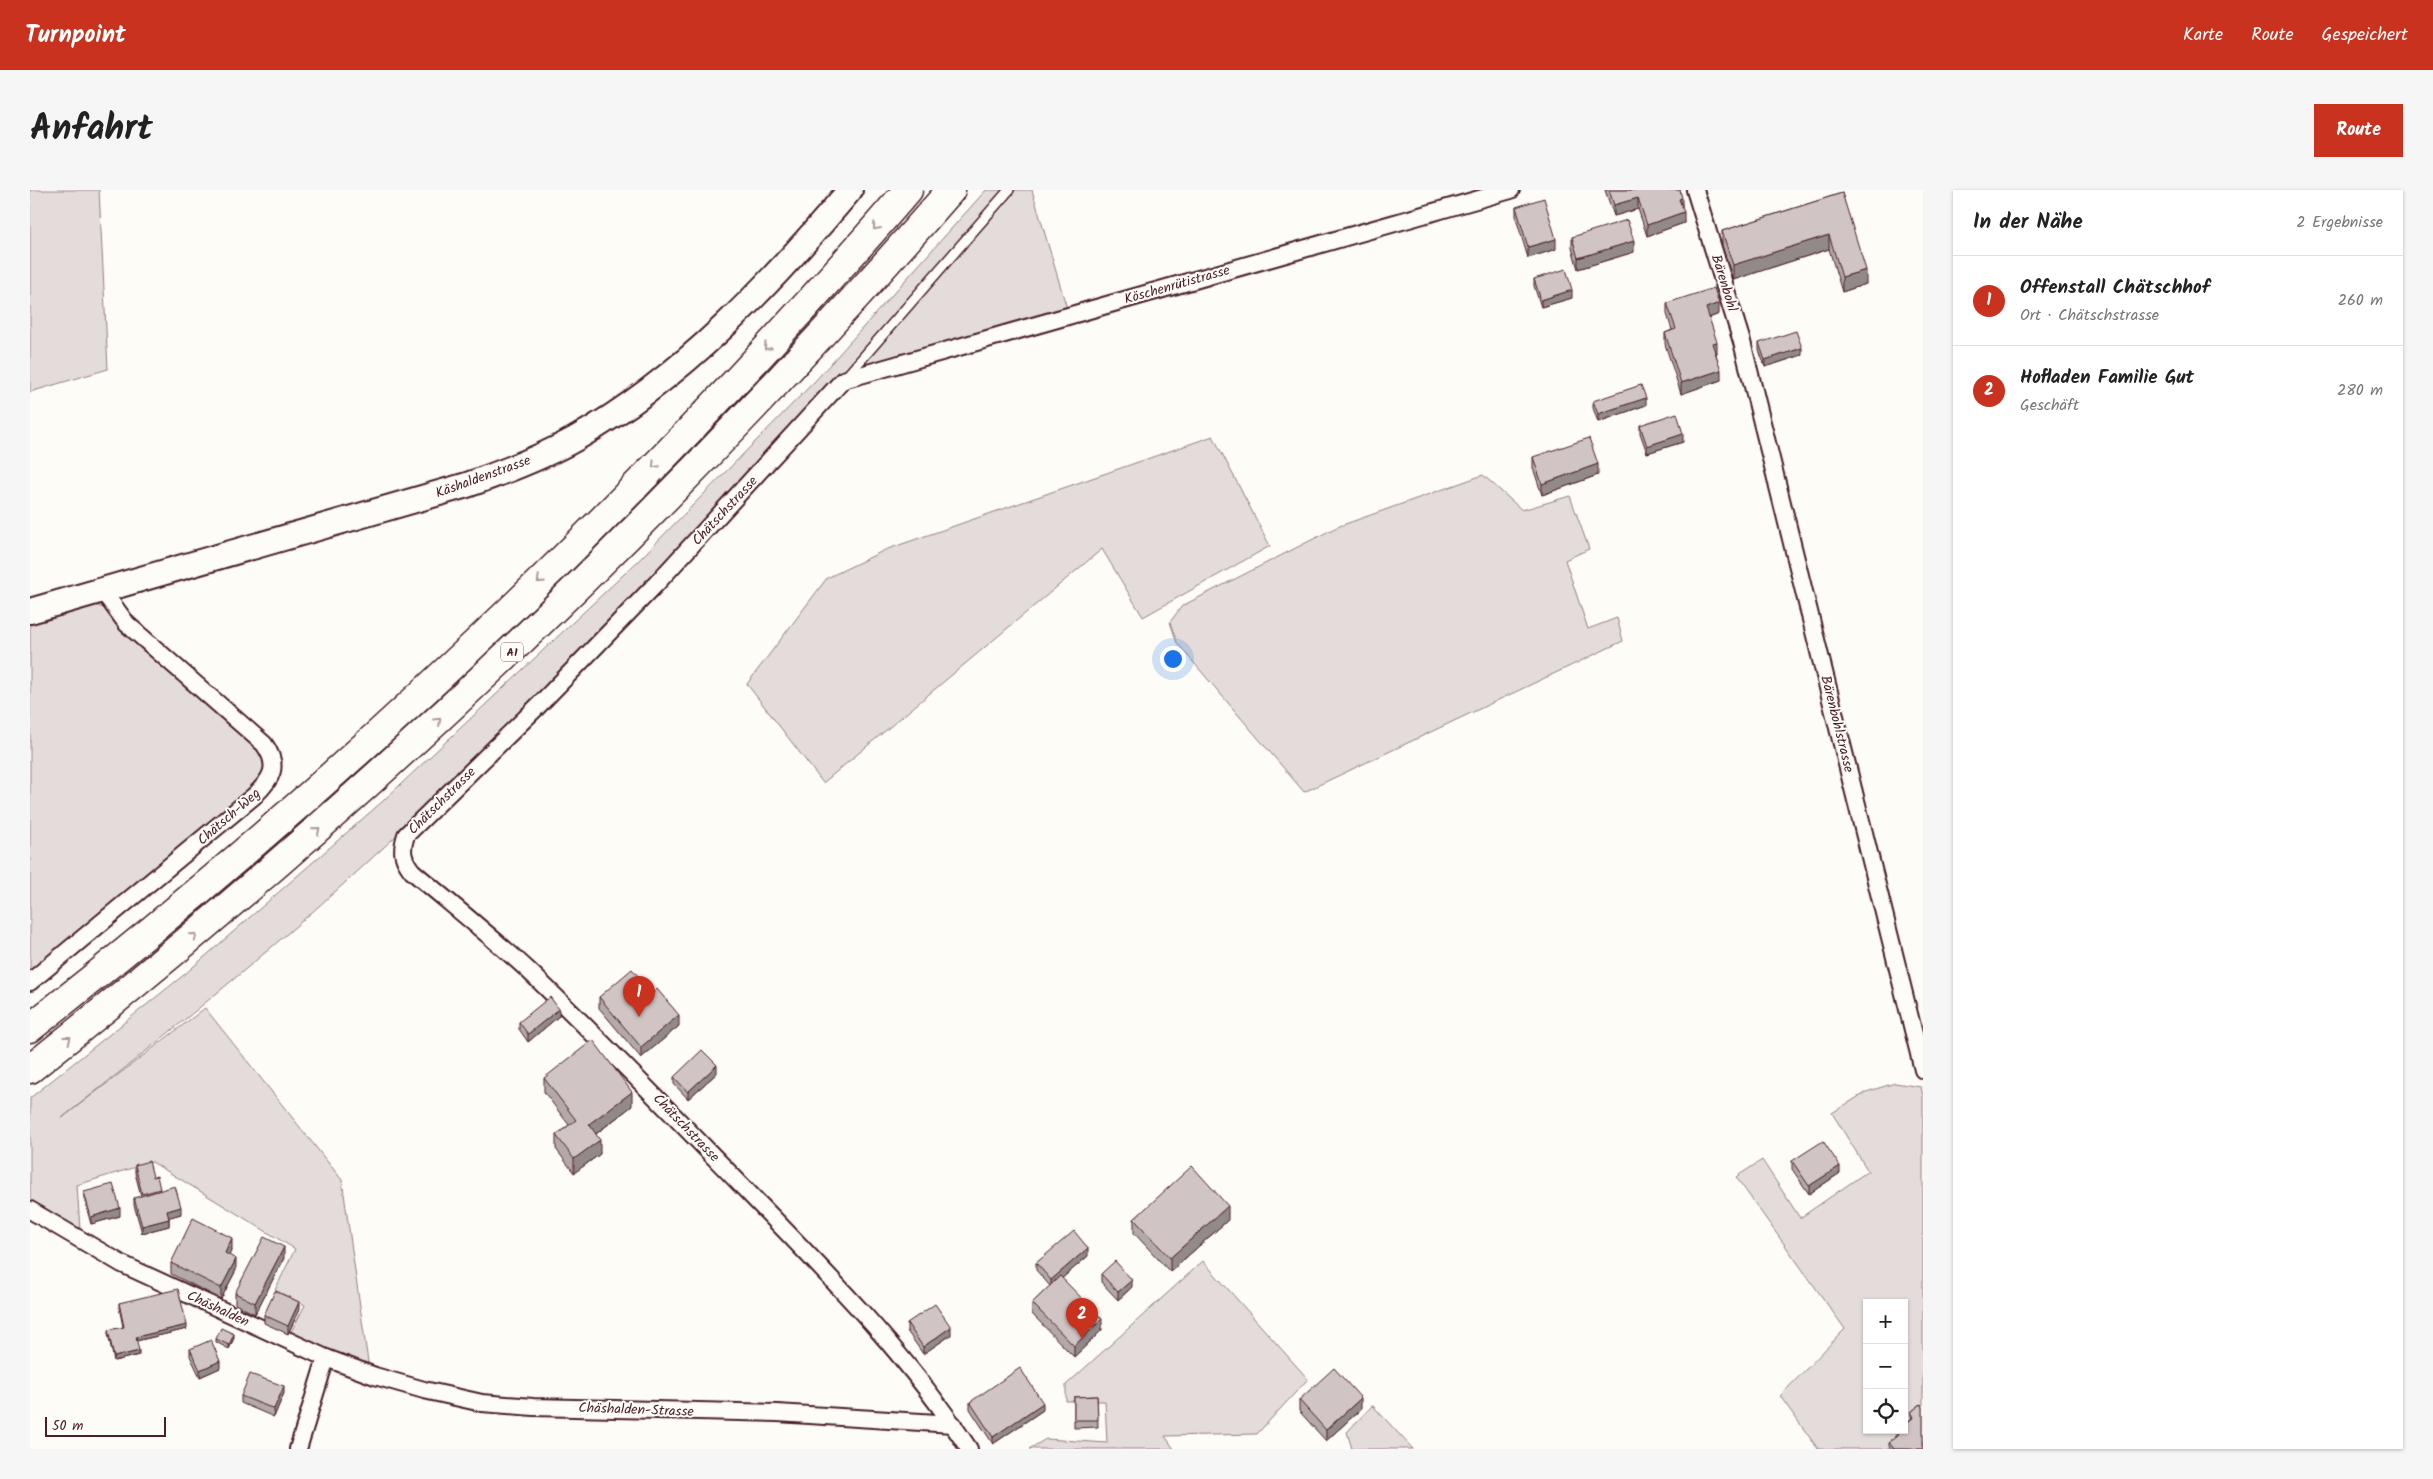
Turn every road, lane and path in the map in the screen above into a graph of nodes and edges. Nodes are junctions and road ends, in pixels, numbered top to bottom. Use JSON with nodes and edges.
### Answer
{"nodes":[{"id":1,"x":850,"y":190,"type":"edge"},
{"id":2,"x":908,"y":190,"type":"edge"},
{"id":3,"x":951,"y":190,"type":"edge"},
{"id":4,"x":1009,"y":190,"type":"edge"},
{"id":5,"x":1511,"y":190,"type":"edge"},
{"id":6,"x":1696,"y":190,"type":"edge"},
{"id":7,"x":1750,"y":377,"type":"joint"},
{"id":8,"x":844,"y":380,"type":"junction"},
{"id":9,"x":102,"y":590,"type":"junction"},
{"id":10,"x":30,"y":611,"type":"edge"},
{"id":11,"x":30,"y":982,"type":"edge"},
{"id":12,"x":30,"y":1028,"type":"edge"},
{"id":13,"x":30,"y":1069,"type":"edge"},
{"id":14,"x":1923,"y":1070,"type":"edge"},
{"id":15,"x":30,"y":1210,"type":"edge"},
{"id":16,"x":326,"y":1358,"type":"junction"},
{"id":17,"x":953,"y":1424,"type":"junction"},
{"id":18,"x":298,"y":1449,"type":"edge"},
{"id":19,"x":969,"y":1449,"type":"edge"}],
"edges":[{"from":1,"to":9,"type":"street","name":"Käshaldenstrasse"},
{"from":2,"to":12,"type":"highway","number":"A1","one_way":true},
{"from":13,"to":3,"type":"highway","number":"A1","one_way":true},
{"from":4,"to":8,"type":"lane","name":"Chätschstrasse"},
{"from":5,"to":8,"type":"street","name":"Köschenrütistrasse"},
{"from":6,"to":7,"type":"street","name":"Bärenbohl"},
{"from":7,"to":14,"type":"street","name":"Bärenbohlstrasse"},
{"from":8,"to":17,"type":"street","name":"Chätschstrasse"},
{"from":9,"to":10,"type":"street","name":"Käshaldenstrasse"},
{"from":9,"to":11,"type":"street","name":"Chätsch-Weg"},
{"from":15,"to":16,"type":"street","name":"Chäshalden"},
{"from":16,"to":17,"type":"street","name":"Chäshalden-Strasse"},
{"from":16,"to":18,"type":"street"},
{"from":17,"to":19,"type":"street","name":"Chätschstrasse"}]}
